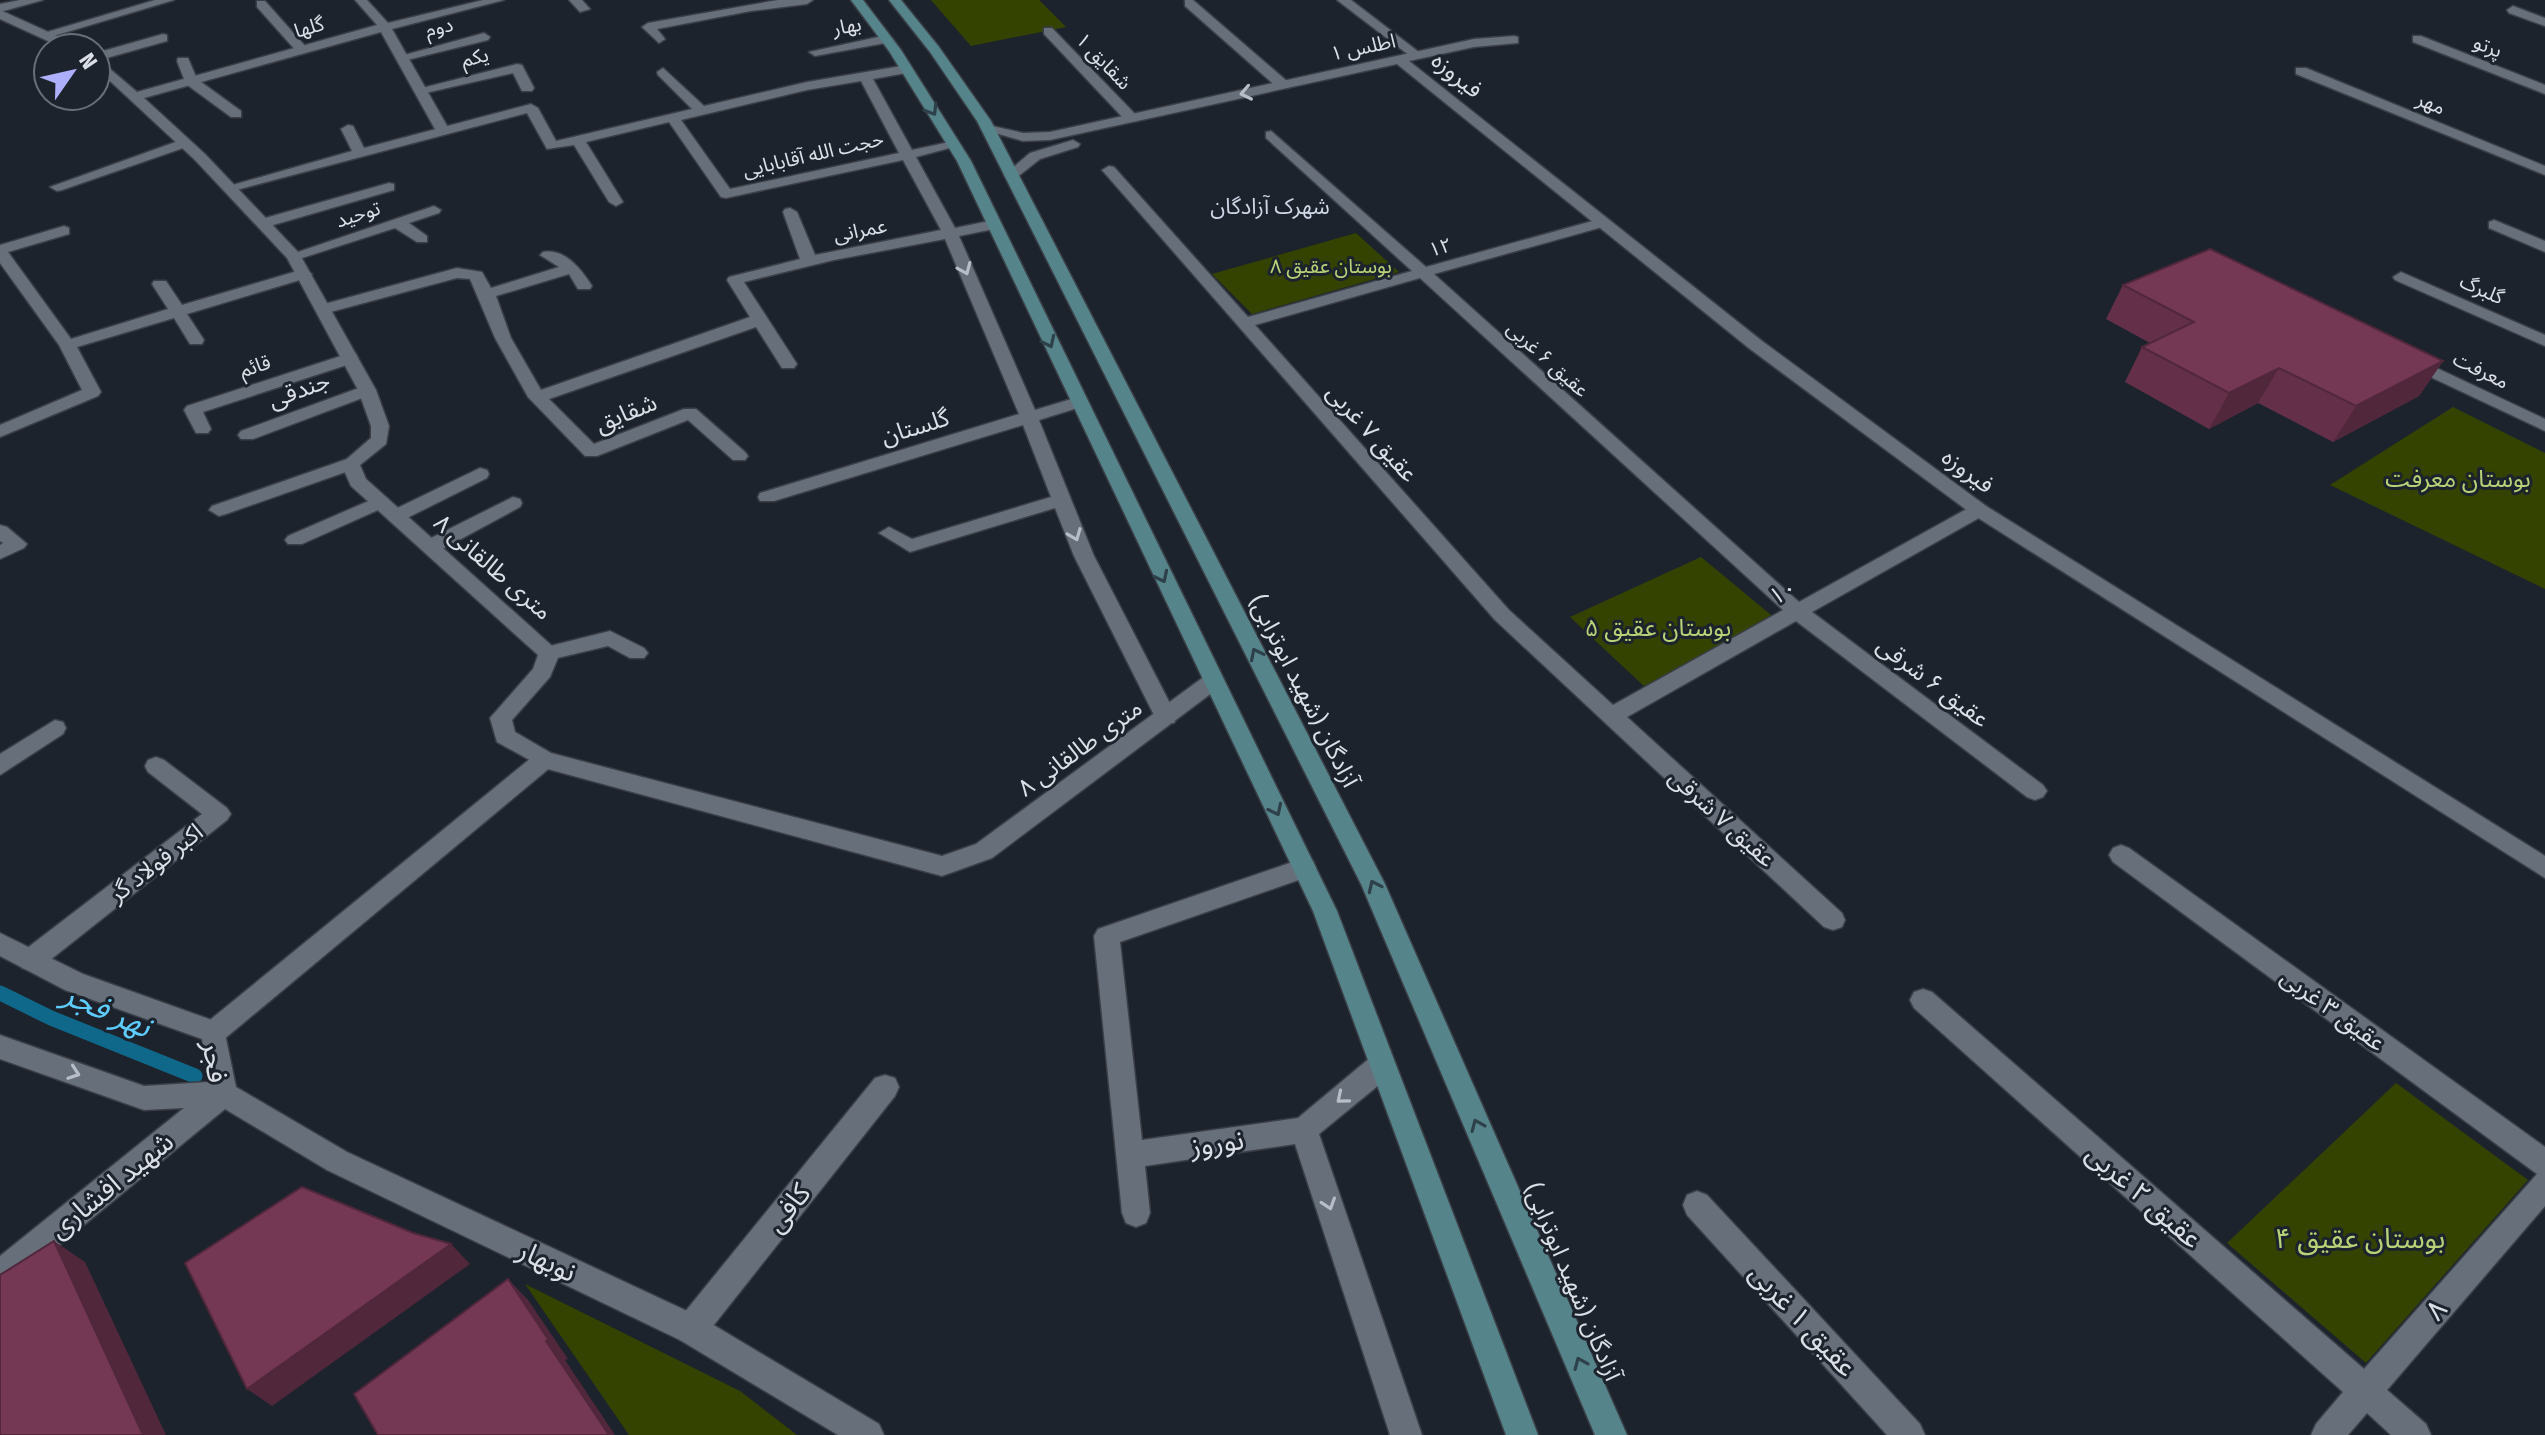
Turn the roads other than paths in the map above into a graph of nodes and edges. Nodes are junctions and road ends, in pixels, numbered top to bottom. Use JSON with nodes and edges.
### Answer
{"nodes":[{"id":1,"x":37,"y":0,"type":"edge"},
{"id":2,"x":168,"y":0,"type":"edge"},
{"id":3,"x":361,"y":0,"type":"edge"},
{"id":4,"x":498,"y":0,"type":"edge"},
{"id":5,"x":807,"y":0,"type":"edge"},
{"id":6,"x":857,"y":0,"type":"edge"},
{"id":7,"x":895,"y":0,"type":"edge"},
{"id":8,"x":1343,"y":0,"type":"edge"},
{"id":9,"x":748,"y":3,"type":"edge"},
{"id":10,"x":1189,"y":3,"type":"dead end"},
{"id":11,"x":261,"y":4,"type":"dead end"},
{"id":12,"x":100,"y":7,"type":"dead end"},
{"id":13,"x":2513,"y":10,"type":"dead end"},
{"id":14,"x":0,"y":11,"type":"edge"},
{"id":15,"x":725,"y":11,"type":"junction"},
{"id":16,"x":123,"y":18,"type":"junction"},
{"id":17,"x":2545,"y":22,"type":"edge"},
{"id":18,"x":385,"y":27,"type":"junction"},
{"id":19,"x":742,"y":27,"type":"dead end"},
{"id":20,"x":1048,"y":31,"type":"dead end"},
{"id":21,"x":38,"y":32,"type":"edge"},
{"id":22,"x":57,"y":32,"type":"edge"},
{"id":23,"x":484,"y":37,"type":"dead end"},
{"id":24,"x":163,"y":38,"type":"dead end"},
{"id":25,"x":659,"y":39,"type":"dead end"},
{"id":26,"x":2417,"y":39,"type":"dead end"},
{"id":27,"x":904,"y":41,"type":"junction"},
{"id":28,"x":302,"y":50,"type":"junction"},
{"id":29,"x":815,"y":52,"type":"dead end"},
{"id":30,"x":112,"y":54,"type":"edge"},
{"id":31,"x":403,"y":57,"type":"junction"},
{"id":32,"x":183,"y":61,"type":"dead end"},
{"id":33,"x":1410,"y":62,"type":"junction"},
{"id":34,"x":907,"y":69,"type":"junction"},
{"id":35,"x":2301,"y":71,"type":"dead end"},
{"id":36,"x":663,"y":72,"type":"dead end"},
{"id":37,"x":112,"y":76,"type":"edge"},
{"id":38,"x":865,"y":76,"type":"junction"},
{"id":39,"x":191,"y":81,"type":"junction"},
{"id":40,"x":1283,"y":85,"type":"junction"},
{"id":41,"x":527,"y":88,"type":"dead end"},
{"id":42,"x":421,"y":90,"type":"junction"},
{"id":43,"x":2545,"y":90,"type":"edge"},
{"id":44,"x":132,"y":97,"type":"junction"},
{"id":45,"x":701,"y":111,"type":"junction"},
{"id":46,"x":236,"y":114,"type":"dead end"},
{"id":47,"x":673,"y":118,"type":"junction"},
{"id":48,"x":1131,"y":118,"type":"junction"},
{"id":49,"x":348,"y":129,"type":"dead end"},
{"id":50,"x":988,"y":129,"type":"junction"},
{"id":51,"x":443,"y":131,"type":"junction"},
{"id":52,"x":1271,"y":135,"type":"dead end"},
{"id":53,"x":578,"y":140,"type":"junction"},
{"id":54,"x":184,"y":143,"type":"junction"},
{"id":55,"x":954,"y":145,"type":"junction"},
{"id":56,"x":360,"y":153,"type":"junction"},
{"id":57,"x":909,"y":153,"type":"junction"},
{"id":58,"x":1109,"y":170,"type":"dead end"},
{"id":59,"x":2544,"y":170,"type":"edge"},
{"id":60,"x":1011,"y":175,"type":"junction"},
{"id":61,"x":57,"y":187,"type":"dead end"},
{"id":62,"x":389,"y":187,"type":"dead end"},
{"id":63,"x":229,"y":188,"type":"junction"},
{"id":64,"x":616,"y":202,"type":"dead end"},
{"id":65,"x":434,"y":210,"type":"dead end"},
{"id":66,"x":790,"y":212,"type":"dead end"},
{"id":67,"x":397,"y":222,"type":"junction"},
{"id":68,"x":263,"y":223,"type":"junction"},
{"id":69,"x":1601,"y":223,"type":"junction"},
{"id":70,"x":994,"y":225,"type":"junction"},
{"id":71,"x":2494,"y":225,"type":"dead end"},
{"id":72,"x":64,"y":231,"type":"dead end"},
{"id":73,"x":950,"y":233,"type":"junction"},
{"id":74,"x":422,"y":239,"type":"dead end"},
{"id":75,"x":2545,"y":247,"type":"edge"},
{"id":76,"x":0,"y":251,"type":"edge"},
{"id":77,"x":548,"y":255,"type":"dead end"},
{"id":78,"x":809,"y":261,"type":"junction"},
{"id":79,"x":299,"y":265,"type":"junction"},
{"id":80,"x":573,"y":268,"type":"junction"},
{"id":81,"x":1420,"y":274,"type":"junction"},
{"id":82,"x":2401,"y":277,"type":"dead end"},
{"id":83,"x":160,"y":284,"type":"dead end"},
{"id":84,"x":584,"y":286,"type":"dead end"},
{"id":85,"x":487,"y":294,"type":"junction"},
{"id":86,"x":323,"y":309,"type":"junction"},
{"id":87,"x":177,"y":312,"type":"junction"},
{"id":88,"x":759,"y":320,"type":"junction"},
{"id":89,"x":1243,"y":323,"type":"junction"},
{"id":90,"x":196,"y":340,"type":"dead end"},
{"id":91,"x":2545,"y":341,"type":"edge"},
{"id":92,"x":67,"y":345,"type":"junction"},
{"id":93,"x":2393,"y":352,"type":"edge"},
{"id":94,"x":350,"y":358,"type":"junction"},
{"id":95,"x":788,"y":364,"type":"dead end"},
{"id":96,"x":367,"y":390,"type":"junction"},
{"id":97,"x":537,"y":397,"type":"junction"},
{"id":98,"x":1078,"y":402,"type":"junction"},
{"id":99,"x":1029,"y":417,"type":"junction"},
{"id":100,"x":2545,"y":426,"type":"edge"},
{"id":101,"x":202,"y":429,"type":"dead end"},
{"id":102,"x":0,"y":432,"type":"edge"},
{"id":103,"x":247,"y":435,"type":"dead end"},
{"id":104,"x":739,"y":456,"type":"dead end"},
{"id":105,"x":350,"y":464,"type":"junction"},
{"id":106,"x":480,"y":474,"type":"dead end"},
{"id":107,"x":767,"y":497,"type":"dead end"},
{"id":108,"x":1061,"y":500,"type":"junction"},
{"id":109,"x":380,"y":502,"type":"junction"},
{"id":110,"x":513,"y":503,"type":"dead end"},
{"id":111,"x":219,"y":510,"type":"dead end"},
{"id":112,"x":1979,"y":510,"type":"junction"},
{"id":113,"x":396,"y":516,"type":"junction"},
{"id":114,"x":0,"y":531,"type":"edge"},
{"id":115,"x":889,"y":533,"type":"dead end"},
{"id":116,"x":295,"y":540,"type":"dead end"},
{"id":117,"x":430,"y":547,"type":"junction"},
{"id":118,"x":0,"y":553,"type":"edge"},
{"id":119,"x":1799,"y":613,"type":"junction"},
{"id":120,"x":549,"y":653,"type":"junction"},
{"id":121,"x":637,"y":653,"type":"dead end"},
{"id":122,"x":1213,"y":681,"type":"junction"},
{"id":123,"x":1611,"y":716,"type":"junction"},
{"id":124,"x":1166,"y":717,"type":"junction"},
{"id":125,"x":55,"y":728,"type":"dead end"},
{"id":126,"x":544,"y":760,"type":"junction"},
{"id":127,"x":0,"y":766,"type":"edge"},
{"id":128,"x":156,"y":766,"type":"dead end"},
{"id":129,"x":2035,"y":791,"type":"dead end"},
{"id":130,"x":2121,"y":855,"type":"dead end"},
{"id":131,"x":1304,"y":868,"type":"junction"},
{"id":132,"x":2545,"y":868,"type":"edge"},
{"id":133,"x":1833,"y":920,"type":"dead end"},
{"id":134,"x":0,"y":944,"type":"edge"},
{"id":135,"x":31,"y":960,"type":"junction"},
{"id":136,"x":1923,"y":1000,"type":"dead end"},
{"id":137,"x":214,"y":1032,"type":"junction"},
{"id":138,"x":0,"y":1047,"type":"edge"},
{"id":139,"x":1381,"y":1066,"type":"junction"},
{"id":140,"x":885,"y":1087,"type":"dead end"},
{"id":141,"x":223,"y":1094,"type":"junction"},
{"id":142,"x":1304,"y":1130,"type":"junction"},
{"id":143,"x":1129,"y":1155,"type":"junction"},
{"id":144,"x":2545,"y":1164,"type":"edge"},
{"id":145,"x":2545,"y":1185,"type":"edge"},
{"id":146,"x":1697,"y":1205,"type":"dead end"},
{"id":147,"x":1136,"y":1213,"type":"dead end"},
{"id":148,"x":0,"y":1275,"type":"edge"},
{"id":149,"x":691,"y":1329,"type":"junction"},
{"id":150,"x":2365,"y":1391,"type":"junction"},
{"id":151,"x":868,"y":1435,"type":"edge"},
{"id":152,"x":1406,"y":1435,"type":"edge"},
{"id":153,"x":1522,"y":1435,"type":"edge"},
{"id":154,"x":1611,"y":1435,"type":"edge"},
{"id":155,"x":1909,"y":1435,"type":"edge"},
{"id":156,"x":2327,"y":1435,"type":"edge"},
{"id":157,"x":2415,"y":1435,"type":"edge"}],
"edges":[{"from":1,"to":14,"type":"street"},
{"from":2,"to":16,"type":"street"},
{"from":3,"to":18,"type":"street"},
{"from":4,"to":18,"type":"street","name":"گلها"},
{"from":5,"to":9,"type":"street"},
{"from":6,"to":27,"type":"main road","name":"آزادگان (شهید ابوترابی)"},
{"from":7,"to":27,"type":"main road","name":"آزادگان (شهید ابوترابی)"},
{"from":8,"to":33,"type":"street","name":"فیروزه"},
{"from":9,"to":15,"type":"street"},
{"from":10,"to":40,"type":"street"},
{"from":11,"to":28,"type":"street"},
{"from":12,"to":16,"type":"street"},
{"from":13,"to":17,"type":"street"},
{"from":14,"to":21,"type":"street"},
{"from":15,"to":19,"type":"street"},
{"from":15,"to":25,"type":"street"},
{"from":16,"to":22,"type":"street"},
{"from":18,"to":28,"type":"street","name":"گلها"},
{"from":18,"to":31,"type":"street"},
{"from":20,"to":48,"type":"street","name":"شقایق ۱"},
{"from":23,"to":31,"type":"street","name":"دوم"},
{"from":24,"to":30,"type":"street"},
{"from":26,"to":43,"type":"street","name":"پرتو"},
{"from":27,"to":29,"type":"street","name":"بهار"},
{"from":27,"to":34,"type":"main road","name":"آزادگان (شهید ابوترابی)"},
{"from":27,"to":50,"type":"main road","name":"آزادگان (شهید ابوترابی)"},
{"from":28,"to":39,"type":"street","name":"گلها"},
{"from":31,"to":42,"type":"street"},
{"from":32,"to":39,"type":"street"},
{"from":33,"to":33,"type":"street","name":"اطلس ۱"},
{"from":33,"to":40,"type":"street","name":"اطلس ۱"},
{"from":33,"to":60,"type":"street","name":"اطلس ۱"},
{"from":33,"to":69,"type":"street","name":"فیروزه"},
{"from":34,"to":38,"type":"street"},
{"from":34,"to":55,"type":"main road","name":"آزادگان (شهید ابوترابی)","one_way":true},
{"from":35,"to":59,"type":"street","name":"مهر"},
{"from":36,"to":45,"type":"street"},
{"from":37,"to":44,"type":"street"},
{"from":38,"to":45,"type":"street"},
{"from":38,"to":57,"type":"street"},
{"from":39,"to":44,"type":"street","name":"گلها"},
{"from":39,"to":46,"type":"street"},
{"from":40,"to":48,"type":"street","name":"اطلس ۱","one_way":true},
{"from":41,"to":42,"type":"street","name":"یکم"},
{"from":42,"to":51,"type":"street"},
{"from":44,"to":54,"type":"street"},
{"from":45,"to":47,"type":"street"},
{"from":47,"to":53,"type":"street"},
{"from":47,"to":57,"type":"street","name":"حجت الله آقابابایی"},
{"from":48,"to":50,"type":"street","name":"اطلس ۱"},
{"from":49,"to":56,"type":"street"},
{"from":50,"to":60,"type":"main road","name":"آزادگان (شهید ابوترابی)"},
{"from":51,"to":53,"type":"street"},
{"from":51,"to":56,"type":"street"},
{"from":52,"to":81,"type":"street","name":"عقیق ۶ غربی"},
{"from":53,"to":64,"type":"street"},
{"from":54,"to":61,"type":"street"},
{"from":54,"to":63,"type":"street"},
{"from":55,"to":57,"type":"street","name":"حجت الله آقابابایی"},
{"from":55,"to":70,"type":"main road","name":"آزادگان (شهید ابوترابی)"},
{"from":56,"to":63,"type":"street"},
{"from":57,"to":73,"type":"street"},
{"from":58,"to":89,"type":"street","name":"عقیق ۷ غربی"},
{"from":154,"to":60,"type":"main road","name":"آزادگان (شهید ابوترابی)","one_way":true},
{"from":62,"to":68,"type":"street"},
{"from":63,"to":68,"type":"street"},
{"from":65,"to":67,"type":"street","name":"توحید"},
{"from":66,"to":78,"type":"street"},
{"from":67,"to":74,"type":"street"},
{"from":67,"to":79,"type":"street","name":"توحید"},
{"from":68,"to":79,"type":"street"},
{"from":69,"to":81,"type":"street","name":"۱۲"},
{"from":69,"to":112,"type":"street","name":"فیروزه"},
{"from":70,"to":73,"type":"street","name":"عمرانی"},
{"from":70,"to":98,"type":"main road","name":"آزادگان (شهید ابوترابی)","one_way":true},
{"from":71,"to":75,"type":"street"},
{"from":72,"to":76,"type":"street"},
{"from":73,"to":78,"type":"street","name":"عمرانی"},
{"from":73,"to":99,"type":"street","one_way":true},
{"from":76,"to":92,"type":"street"},
{"from":77,"to":80,"type":"street"},
{"from":78,"to":88,"type":"street","name":"عمرانی"},
{"from":79,"to":86,"type":"street"},
{"from":79,"to":87,"type":"street","name":"توحید"},
{"from":80,"to":84,"type":"street"},
{"from":80,"to":85,"type":"street"},
{"from":81,"to":89,"type":"street","name":"۱۲"},
{"from":81,"to":119,"type":"street","name":"عقیق ۶ غربی"},
{"from":82,"to":91,"type":"street","name":"گلبرگ"},
{"from":83,"to":87,"type":"street"},
{"from":85,"to":86,"type":"street"},
{"from":85,"to":97,"type":"street"},
{"from":86,"to":94,"type":"street"},
{"from":87,"to":90,"type":"street"},
{"from":87,"to":92,"type":"street","name":"توحید"},
{"from":88,"to":95,"type":"street"},
{"from":88,"to":97,"type":"street"},
{"from":89,"to":123,"type":"street","name":"عقیق ۷ غربی"},
{"from":92,"to":102,"type":"street"},
{"from":93,"to":100,"type":"street","name":"معرفت"},
{"from":94,"to":96,"type":"street"},
{"from":94,"to":101,"type":"street","name":"قائم"},
{"from":96,"to":103,"type":"street","name":"جندقی"},
{"from":96,"to":105,"type":"street"},
{"from":97,"to":104,"type":"street","name":"شقایق"},
{"from":98,"to":99,"type":"street","name":"گلستان"},
{"from":98,"to":122,"type":"main road","name":"آزادگان (شهید ابوترابی)","one_way":true},
{"from":99,"to":107,"type":"street","name":"گلستان"},
{"from":99,"to":108,"type":"street"},
{"from":105,"to":109,"type":"street","name":"۸ متری طالقانی"},
{"from":105,"to":111,"type":"street"},
{"from":106,"to":113,"type":"street"},
{"from":108,"to":115,"type":"street"},
{"from":108,"to":124,"type":"street","one_way":true},
{"from":109,"to":113,"type":"street","name":"۸ متری طالقانی"},
{"from":109,"to":116,"type":"street"},
{"from":110,"to":117,"type":"street"},
{"from":112,"to":119,"type":"street","name":"۱۰"},
{"from":112,"to":132,"type":"street","name":"فیروزه"},
{"from":113,"to":117,"type":"street","name":"۸ متری طالقانی"},
{"from":114,"to":118,"type":"street"},
{"from":117,"to":120,"type":"street","name":"۸ متری طالقانی"},
{"from":119,"to":123,"type":"street","name":"۱۰"},
{"from":119,"to":129,"type":"street","name":"عقیق ۶ شرقی"},
{"from":120,"to":121,"type":"street"},
{"from":120,"to":126,"type":"street","name":"۸ متری طالقانی"},
{"from":122,"to":124,"type":"street","name":"۸ متری طالقانی"},
{"from":122,"to":131,"type":"main road","name":"آزادگان (شهید ابوترابی)","one_way":true},
{"from":123,"to":133,"type":"street","name":"عقیق ۷ شرقی"},
{"from":124,"to":126,"type":"street","name":"۸ متری طالقانی"},
{"from":125,"to":127,"type":"street"},
{"from":126,"to":137,"type":"street"},
{"from":128,"to":135,"type":"street","name":"اکبر فولاد گر"},
{"from":130,"to":144,"type":"street","name":"عقیق ۳ غربی"},
{"from":131,"to":139,"type":"main road","name":"آزادگان (شهید ابوترابی)"},
{"from":131,"to":143,"type":"street"},
{"from":134,"to":135,"type":"street","name":"فجر"},
{"from":135,"to":137,"type":"street","name":"فجر"},
{"from":136,"to":150,"type":"street","name":"عقیق ۲ غربی"},
{"from":137,"to":141,"type":"street","name":"فجر"},
{"from":138,"to":141,"type":"street","name":"فجر","one_way":true},
{"from":139,"to":142,"type":"street","one_way":true},
{"from":139,"to":153,"type":"main road","name":"آزادگان (شهید ابوترابی)"},
{"from":140,"to":149,"type":"street","name":"کافی"},
{"from":141,"to":148,"type":"street","name":"شهید افشاری"},
{"from":141,"to":149,"type":"street","name":"نوبهار"},
{"from":142,"to":143,"type":"street","name":"نوروز"},
{"from":142,"to":152,"type":"street","one_way":true},
{"from":143,"to":147,"type":"street"},
{"from":145,"to":150,"type":"street","name":"۸"},
{"from":146,"to":155,"type":"street","name":"عقیق ۱ غربی"},
{"from":149,"to":151,"type":"street","name":"نوبهار"},
{"from":150,"to":156,"type":"street","name":"۸"},
{"from":150,"to":157,"type":"street","name":"عقیق ۲ غربی"}]}
